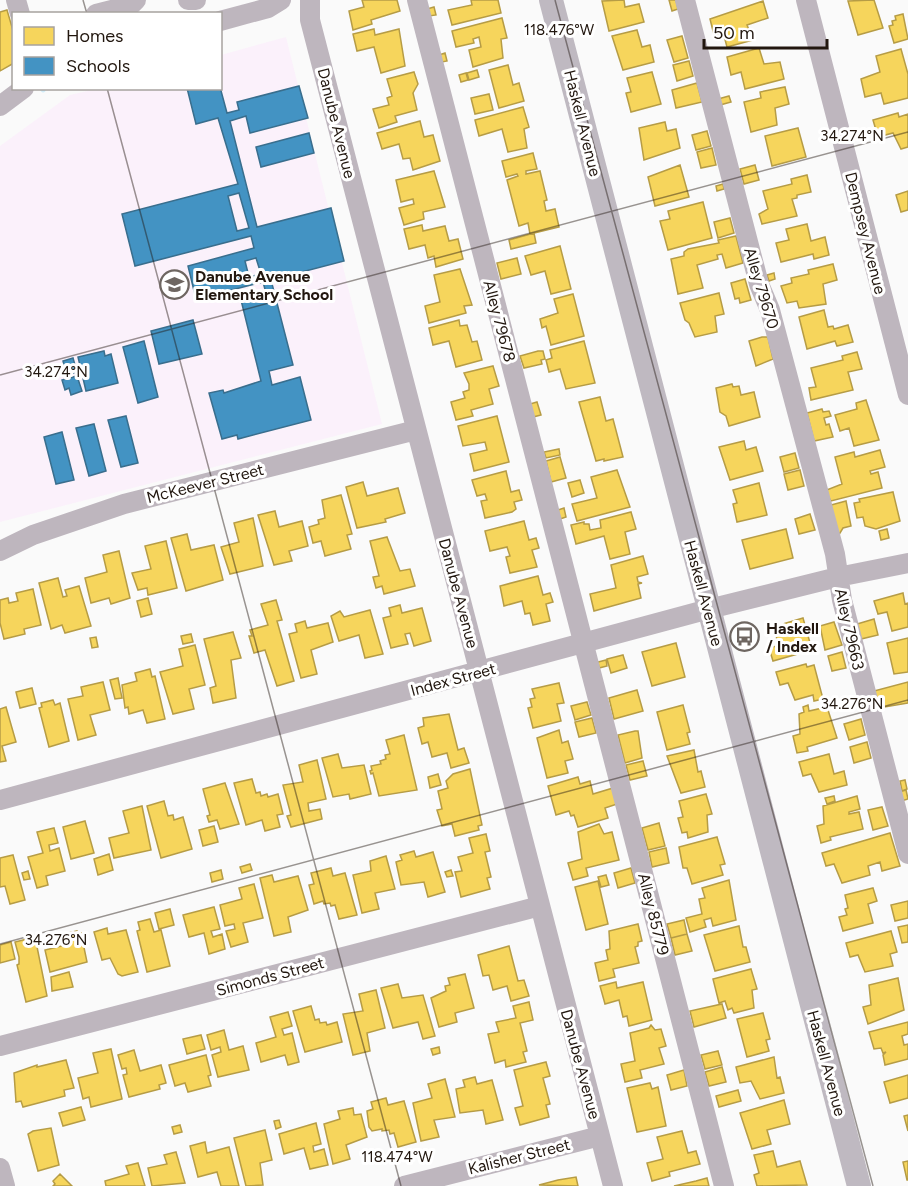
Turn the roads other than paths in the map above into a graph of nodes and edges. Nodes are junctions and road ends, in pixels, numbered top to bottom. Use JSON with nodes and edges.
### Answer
{"nodes":[{"id":1,"x":136,"y":0,"type":"edge"},
{"id":2,"x":188,"y":0,"type":"edge"},
{"id":3,"x":196,"y":0,"type":"edge"},
{"id":4,"x":281,"y":0,"type":"edge"},
{"id":5,"x":310,"y":0,"type":"edge"},
{"id":6,"x":417,"y":0,"type":"edge"},
{"id":7,"x":551,"y":0,"type":"edge"},
{"id":8,"x":685,"y":0,"type":"edge"},
{"id":9,"x":806,"y":0,"type":"edge"},
{"id":10,"x":104,"y":12,"type":"edge"},
{"id":11,"x":222,"y":20,"type":"edge"},
{"id":12,"x":21,"y":90,"type":"edge"},
{"id":13,"x":0,"y":106,"type":"edge"},
{"id":14,"x":900,"y":328,"type":"edge"},
{"id":15,"x":908,"y":395,"type":"edge"},
{"id":16,"x":416,"y":430,"type":"junction"},
{"id":17,"x":0,"y":551,"type":"edge"},
{"id":18,"x":908,"y":563,"type":"edge"},
{"id":19,"x":838,"y":577,"type":"junction"},
{"id":20,"x":709,"y":609,"type":"junction"},
{"id":21,"x":584,"y":642,"type":"junction"},
{"id":22,"x":480,"y":672,"type":"junction"},
{"id":23,"x":0,"y":800,"type":"edge"},
{"id":24,"x":908,"y":854,"type":"edge"},
{"id":25,"x":540,"y":906,"type":"junction"},
{"id":26,"x":0,"y":1046,"type":"edge"},
{"id":27,"x":600,"y":1136,"type":"junction"},
{"id":28,"x":0,"y":1168,"type":"edge"},
{"id":29,"x":5,"y":1186,"type":"edge"},
{"id":30,"x":404,"y":1186,"type":"edge"},
{"id":31,"x":614,"y":1186,"type":"edge"},
{"id":32,"x":724,"y":1186,"type":"edge"},
{"id":33,"x":859,"y":1186,"type":"edge"}],
"edges":[{"from":1,"to":10,"type":"street"},
{"from":2,"to":3,"type":"street"},
{"from":4,"to":11,"type":"street"},
{"from":5,"to":16,"type":"street","name":"Danube Avenue"},
{"from":6,"to":21,"type":"street","name":"Alley 79678"},
{"from":7,"to":20,"type":"main road","name":"Haskell Avenue"},
{"from":8,"to":19,"type":"street","name":"Alley 79670"},
{"from":9,"to":14,"type":"street","name":"Dempsey Avenue"},
{"from":12,"to":13,"type":"street"},
{"from":14,"to":15,"type":"street","name":"Dempsey Avenue"},
{"from":16,"to":17,"type":"street","name":"McKeever Street"},
{"from":16,"to":22,"type":"street","name":"Danube Avenue"},
{"from":18,"to":19,"type":"street","name":"Index Street"},
{"from":19,"to":20,"type":"street","name":"Index Street"},
{"from":19,"to":24,"type":"street","name":"Alley 79663"},
{"from":20,"to":21,"type":"street","name":"Index Street"},
{"from":20,"to":33,"type":"main road","name":"Haskell Avenue"},
{"from":21,"to":22,"type":"street","name":"Index Street"},
{"from":21,"to":32,"type":"street","name":"Alley 85779"},
{"from":22,"to":23,"type":"street","name":"Index Street"},
{"from":22,"to":25,"type":"street","name":"Danube Avenue"},
{"from":25,"to":26,"type":"street","name":"Simonds Street"},
{"from":25,"to":27,"type":"street","name":"Danube Avenue"},
{"from":27,"to":30,"type":"street","name":"Kalisher Street"},
{"from":27,"to":31,"type":"street","name":"Danube Avenue"},
{"from":28,"to":29,"type":"street"}]}
